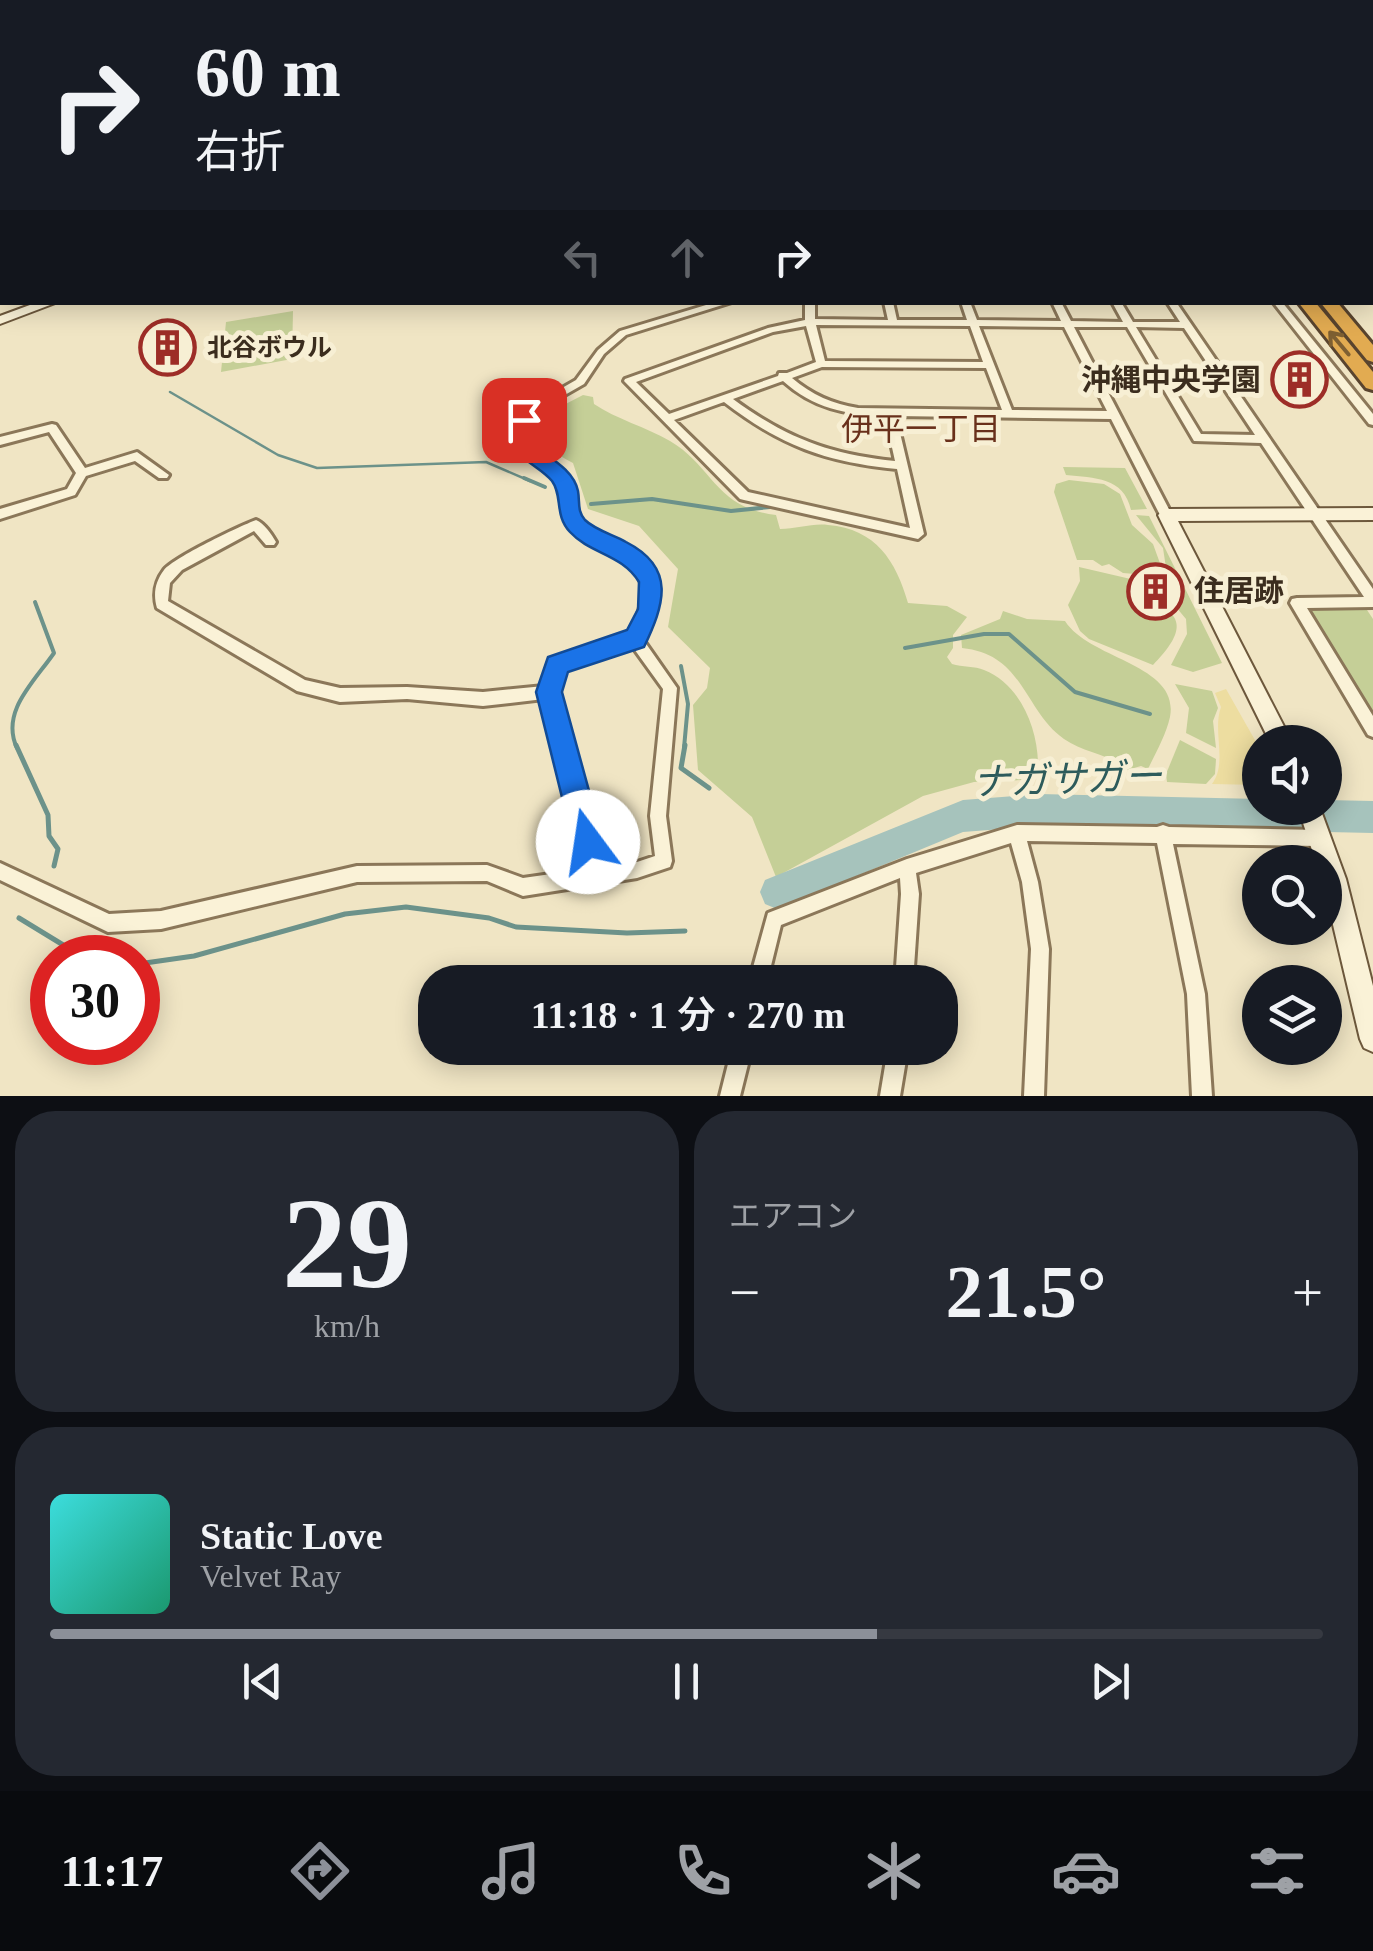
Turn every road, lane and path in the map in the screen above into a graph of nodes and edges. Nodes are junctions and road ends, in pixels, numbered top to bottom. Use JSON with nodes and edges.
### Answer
{"nodes":[{"id":1,"x":527,"y":0,"type":"edge"},
{"id":2,"x":544,"y":0,"type":"edge"},
{"id":3,"x":718,"y":305,"type":"edge"},
{"id":4,"x":810,"y":305,"type":"edge"},
{"id":5,"x":889,"y":305,"type":"edge"},
{"id":6,"x":966,"y":305,"type":"edge"},
{"id":7,"x":1058,"y":305,"type":"edge"},
{"id":8,"x":1118,"y":305,"type":"edge"},
{"id":9,"x":1173,"y":305,"type":"edge"},
{"id":10,"x":1279,"y":305,"type":"edge"},
{"id":11,"x":1308,"y":305,"type":"edge"},
{"id":12,"x":1330,"y":305,"type":"edge"},
{"id":13,"x":32,"y":306,"type":"edge"},
{"id":14,"x":0,"y":320,"type":"edge"},
{"id":15,"x":810,"y":322,"type":"junction"},
{"id":16,"x":893,"y":322,"type":"junction"},
{"id":17,"x":973,"y":322,"type":"junction"},
{"id":18,"x":1067,"y":323,"type":"junction"},
{"id":19,"x":1129,"y":324,"type":"junction"},
{"id":20,"x":1186,"y":325,"type":"junction"},
{"id":21,"x":1373,"y":356,"type":"edge"},
{"id":22,"x":821,"y":364,"type":"junction"},
{"id":23,"x":988,"y":365,"type":"junction"},
{"id":24,"x":783,"y":375,"type":"junction"},
{"id":25,"x":1373,"y":384,"type":"edge"},
{"id":26,"x":724,"y":397,"type":"junction"},
{"id":27,"x":890,"y":412,"type":"junction"},
{"id":28,"x":1008,"y":413,"type":"junction"},
{"id":29,"x":1116,"y":415,"type":"junction"},
{"id":30,"x":669,"y":418,"type":"junction"},
{"id":31,"x":1373,"y":420,"type":"edge"},
{"id":32,"x":1263,"y":439,"type":"junction"},
{"id":33,"x":0,"y":440,"type":"edge"},
{"id":34,"x":903,"y":466,"type":"junction"},
{"id":35,"x":82,"y":473,"type":"junction"},
{"id":36,"x":164,"y":475,"type":"dead end"},
{"id":37,"x":1315,"y":513,"type":"junction"},
{"id":38,"x":0,"y":514,"type":"edge"},
{"id":39,"x":1373,"y":514,"type":"edge"},
{"id":40,"x":1166,"y":515,"type":"junction"},
{"id":41,"x":270,"y":542,"type":"dead end"},
{"id":42,"x":1373,"y":601,"type":"edge"},
{"id":43,"x":636,"y":639,"type":"junction"},
{"id":44,"x":549,"y":692,"type":"junction"},
{"id":45,"x":1272,"y":725,"type":"edge"},
{"id":46,"x":1373,"y":730,"type":"edge"},
{"id":47,"x":1315,"y":825,"type":"edge"},
{"id":48,"x":1016,"y":832,"type":"junction"},
{"id":49,"x":1163,"y":833,"type":"junction"},
{"id":50,"x":1319,"y":838,"type":"junction"},
{"id":51,"x":907,"y":867,"type":"junction"},
{"id":52,"x":0,"y":871,"type":"edge"},
{"id":53,"x":596,"y":874,"type":"junction"},
{"id":54,"x":762,"y":965,"type":"edge"},
{"id":55,"x":905,"y":965,"type":"edge"},
{"id":56,"x":1373,"y":1039,"type":"edge"},
{"id":57,"x":738,"y":1065,"type":"edge"},
{"id":58,"x":895,"y":1065,"type":"edge"},
{"id":59,"x":730,"y":1096,"type":"edge"},
{"id":60,"x":890,"y":1096,"type":"edge"},
{"id":61,"x":1034,"y":1096,"type":"edge"},
{"id":62,"x":1202,"y":1096,"type":"edge"}],
"edges":[{"from":1,"to":2,"type":"street"},
{"from":3,"to":43,"type":"street"},
{"from":4,"to":15,"type":"street"},
{"from":5,"to":16,"type":"street"},
{"from":6,"to":17,"type":"street"},
{"from":7,"to":18,"type":"street"},
{"from":8,"to":19,"type":"street"},
{"from":9,"to":20,"type":"street"},
{"from":10,"to":31,"type":"street"},
{"from":25,"to":11,"type":"highway","one_way":true},
{"from":12,"to":21,"type":"highway"},
{"from":13,"to":14,"type":"street"},
{"from":15,"to":16,"type":"street"},
{"from":15,"to":22,"type":"street"},
{"from":15,"to":30,"type":"street"},
{"from":16,"to":17,"type":"street"},
{"from":17,"to":18,"type":"street"},
{"from":17,"to":23,"type":"street"},
{"from":18,"to":19,"type":"street"},
{"from":18,"to":29,"type":"street"},
{"from":19,"to":20,"type":"street"},
{"from":19,"to":32,"type":"street"},
{"from":20,"to":32,"type":"street"},
{"from":22,"to":23,"type":"street"},
{"from":22,"to":24,"type":"street"},
{"from":23,"to":28,"type":"street"},
{"from":24,"to":26,"type":"street"},
{"from":24,"to":27,"type":"street"},
{"from":26,"to":30,"type":"street"},
{"from":26,"to":34,"type":"street"},
{"from":27,"to":28,"type":"street"},
{"from":27,"to":34,"type":"street"},
{"from":28,"to":29,"type":"street"},
{"from":29,"to":40,"type":"street"},
{"from":30,"to":34,"type":"street"},
{"from":32,"to":37,"type":"street"},
{"from":33,"to":35,"type":"street"},
{"from":35,"to":36,"type":"street"},
{"from":35,"to":38,"type":"street"},
{"from":37,"to":39,"type":"street"},
{"from":37,"to":40,"type":"street"},
{"from":37,"to":42,"type":"street"},
{"from":40,"to":45,"type":"street"},
{"from":41,"to":44,"type":"street"},
{"from":42,"to":46,"type":"street"},
{"from":43,"to":44,"type":"street"},
{"from":43,"to":53,"type":"street"},
{"from":44,"to":53,"type":"street"},
{"from":47,"to":50,"type":"street"},
{"from":48,"to":49,"type":"street"},
{"from":48,"to":51,"type":"street"},
{"from":48,"to":61,"type":"street"},
{"from":49,"to":50,"type":"street"},
{"from":49,"to":62,"type":"street"},
{"from":50,"to":56,"type":"street"},
{"from":51,"to":54,"type":"street"},
{"from":51,"to":55,"type":"street"},
{"from":52,"to":53,"type":"street"},
{"from":57,"to":59,"type":"street"},
{"from":58,"to":60,"type":"street"}]}
